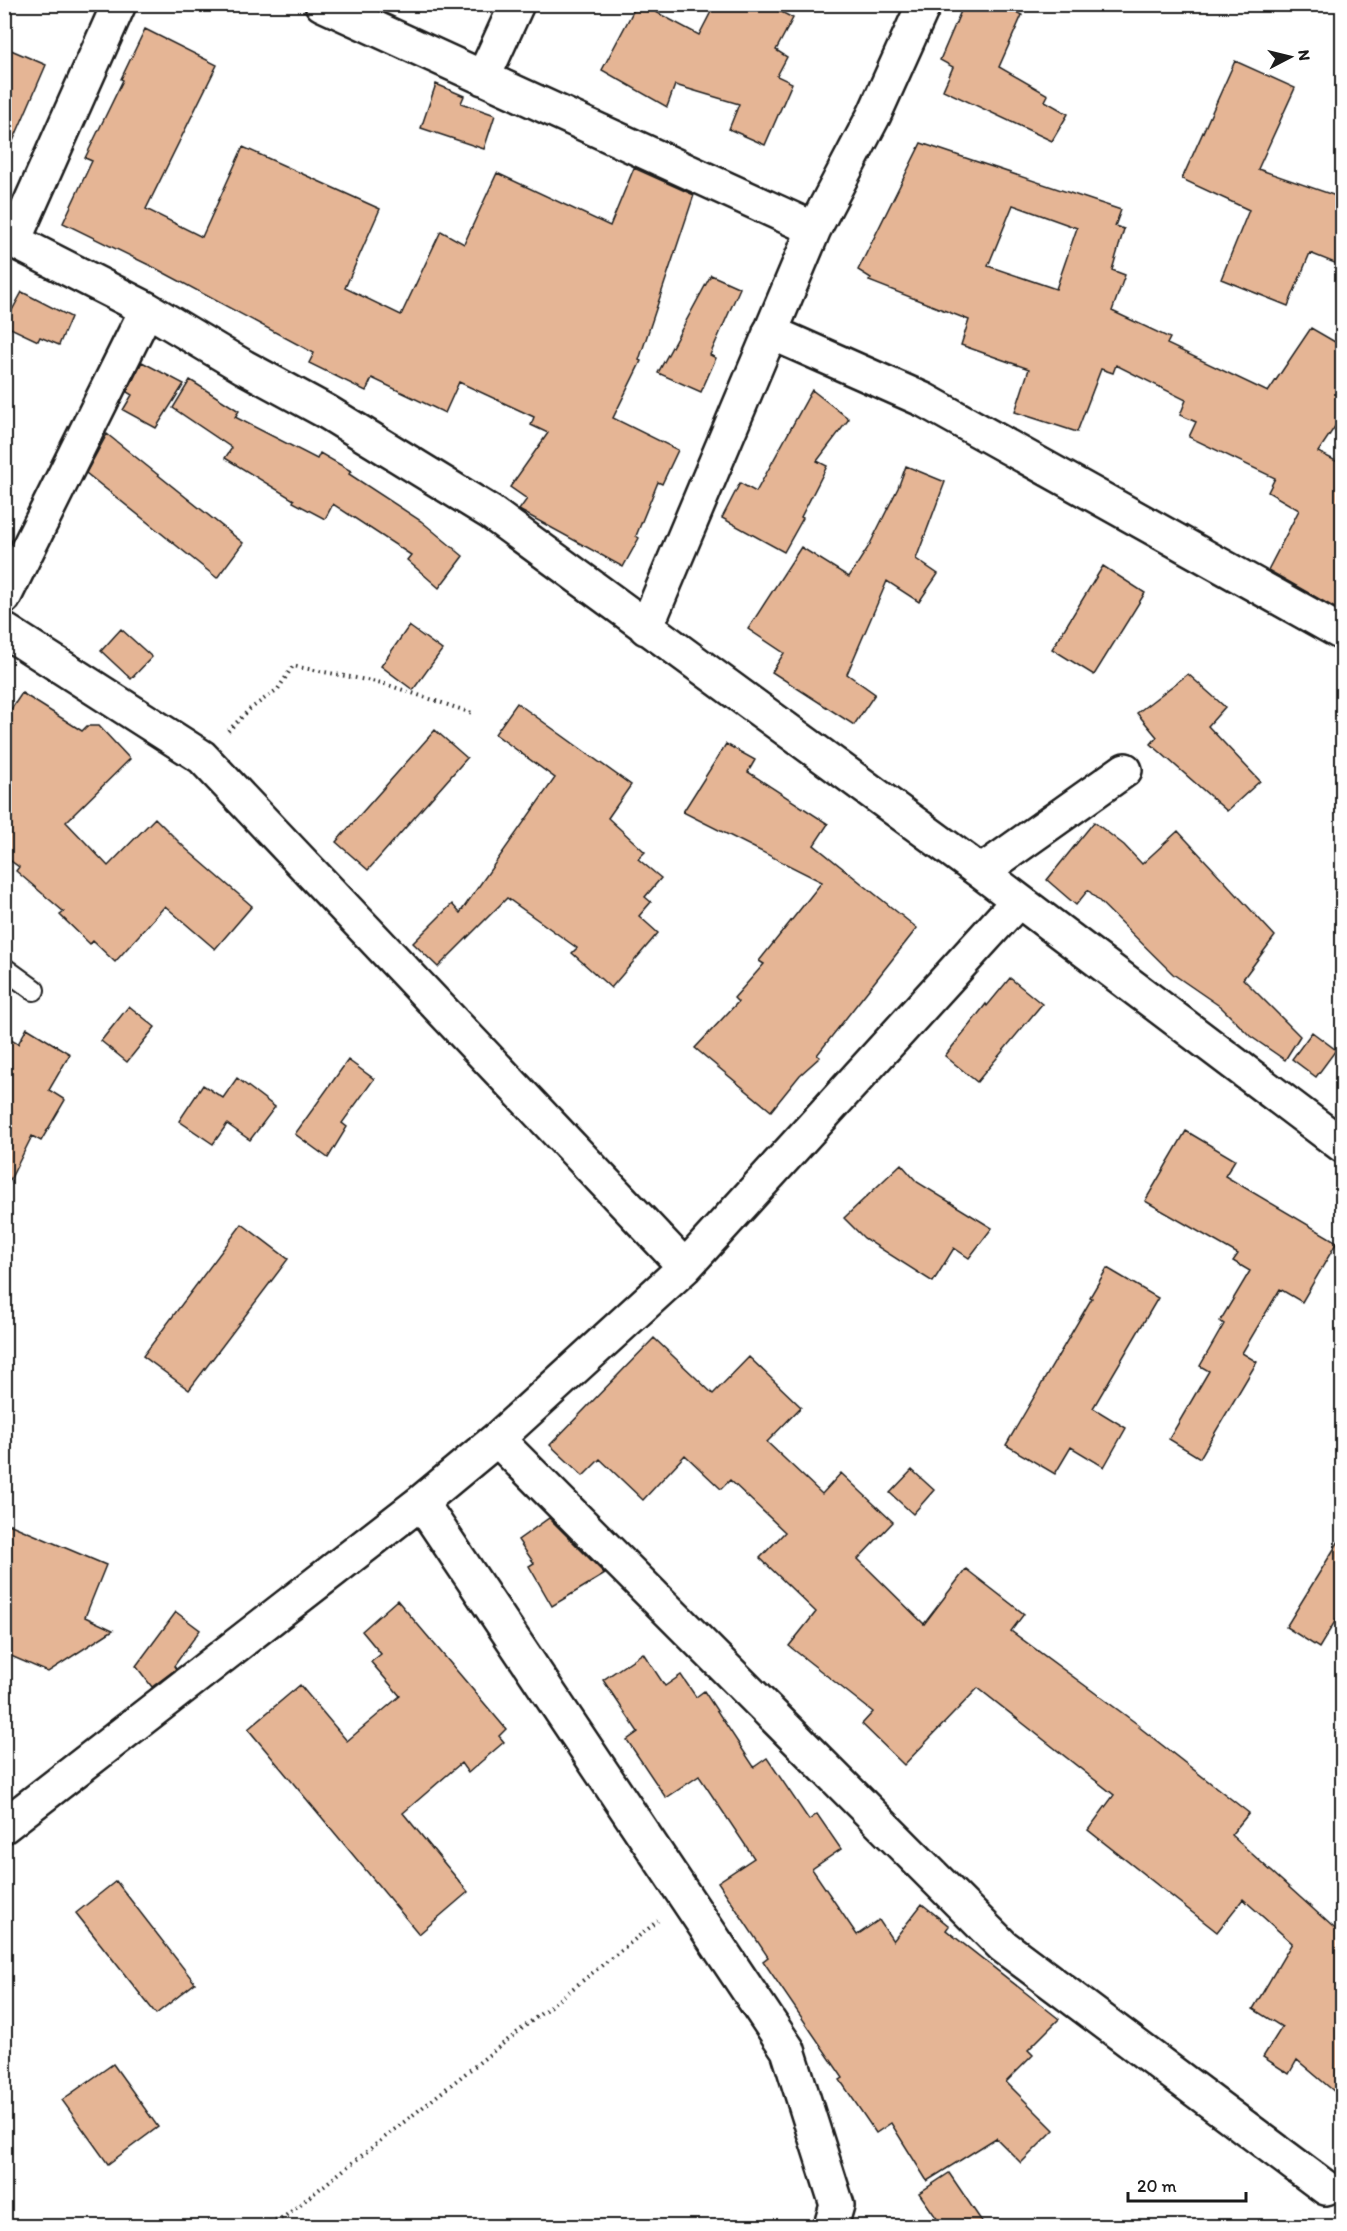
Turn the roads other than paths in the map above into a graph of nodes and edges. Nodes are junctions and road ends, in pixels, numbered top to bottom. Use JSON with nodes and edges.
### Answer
{"nodes":[{"id":1,"x":119,"y":4,"type":"edge"},
{"id":2,"x":322,"y":4,"type":"edge"},
{"id":3,"x":517,"y":4,"type":"edge"},
{"id":4,"x":924,"y":4,"type":"edge"},
{"id":5,"x":483,"y":78,"type":"junction"},
{"id":6,"x":814,"y":229,"type":"junction"},
{"id":7,"x":9,"y":238,"type":"edge"},
{"id":8,"x":147,"y":309,"type":"junction"},
{"id":9,"x":770,"y":332,"type":"junction"},
{"id":10,"x":4,"y":597,"type":"edge"},
{"id":11,"x":646,"y":628,"type":"junction"},
{"id":12,"x":4,"y":630,"type":"edge"},
{"id":13,"x":1342,"y":633,"type":"edge"},
{"id":14,"x":1125,"y":770,"type":"dead end"},
{"id":15,"x":981,"y":872,"type":"junction"},
{"id":16,"x":1018,"y":901,"type":"junction"},
{"id":17,"x":4,"y":968,"type":"edge"},
{"id":18,"x":34,"y":990,"type":"dead end"},
{"id":19,"x":1342,"y":1145,"type":"edge"},
{"id":20,"x":685,"y":1267,"type":"junction"},
{"id":21,"x":497,"y":1439,"type":"junction"},
{"id":22,"x":421,"y":1502,"type":"junction"},
{"id":23,"x":5,"y":1826,"type":"edge"},
{"id":24,"x":1326,"y":2188,"type":"dead end"},
{"id":25,"x":831,"y":2226,"type":"edge"}],
"edges":[{"from":1,"to":7,"type":"street"},
{"from":2,"to":5,"type":"street"},
{"from":3,"to":5,"type":"street"},
{"from":4,"to":6,"type":"street"},
{"from":5,"to":6,"type":"street"},
{"from":6,"to":9,"type":"street"},
{"from":7,"to":8,"type":"street"},
{"from":8,"to":10,"type":"street"},
{"from":8,"to":11,"type":"street"},
{"from":9,"to":11,"type":"street"},
{"from":9,"to":13,"type":"street"},
{"from":11,"to":15,"type":"street"},
{"from":12,"to":20,"type":"street"},
{"from":14,"to":15,"type":"street"},
{"from":15,"to":16,"type":"street"},
{"from":16,"to":19,"type":"street"},
{"from":16,"to":20,"type":"street"},
{"from":17,"to":18,"type":"lane"},
{"from":20,"to":21,"type":"street"},
{"from":21,"to":22,"type":"street"},
{"from":21,"to":24,"type":"street"},
{"from":22,"to":23,"type":"street"},
{"from":22,"to":25,"type":"street"}]}
